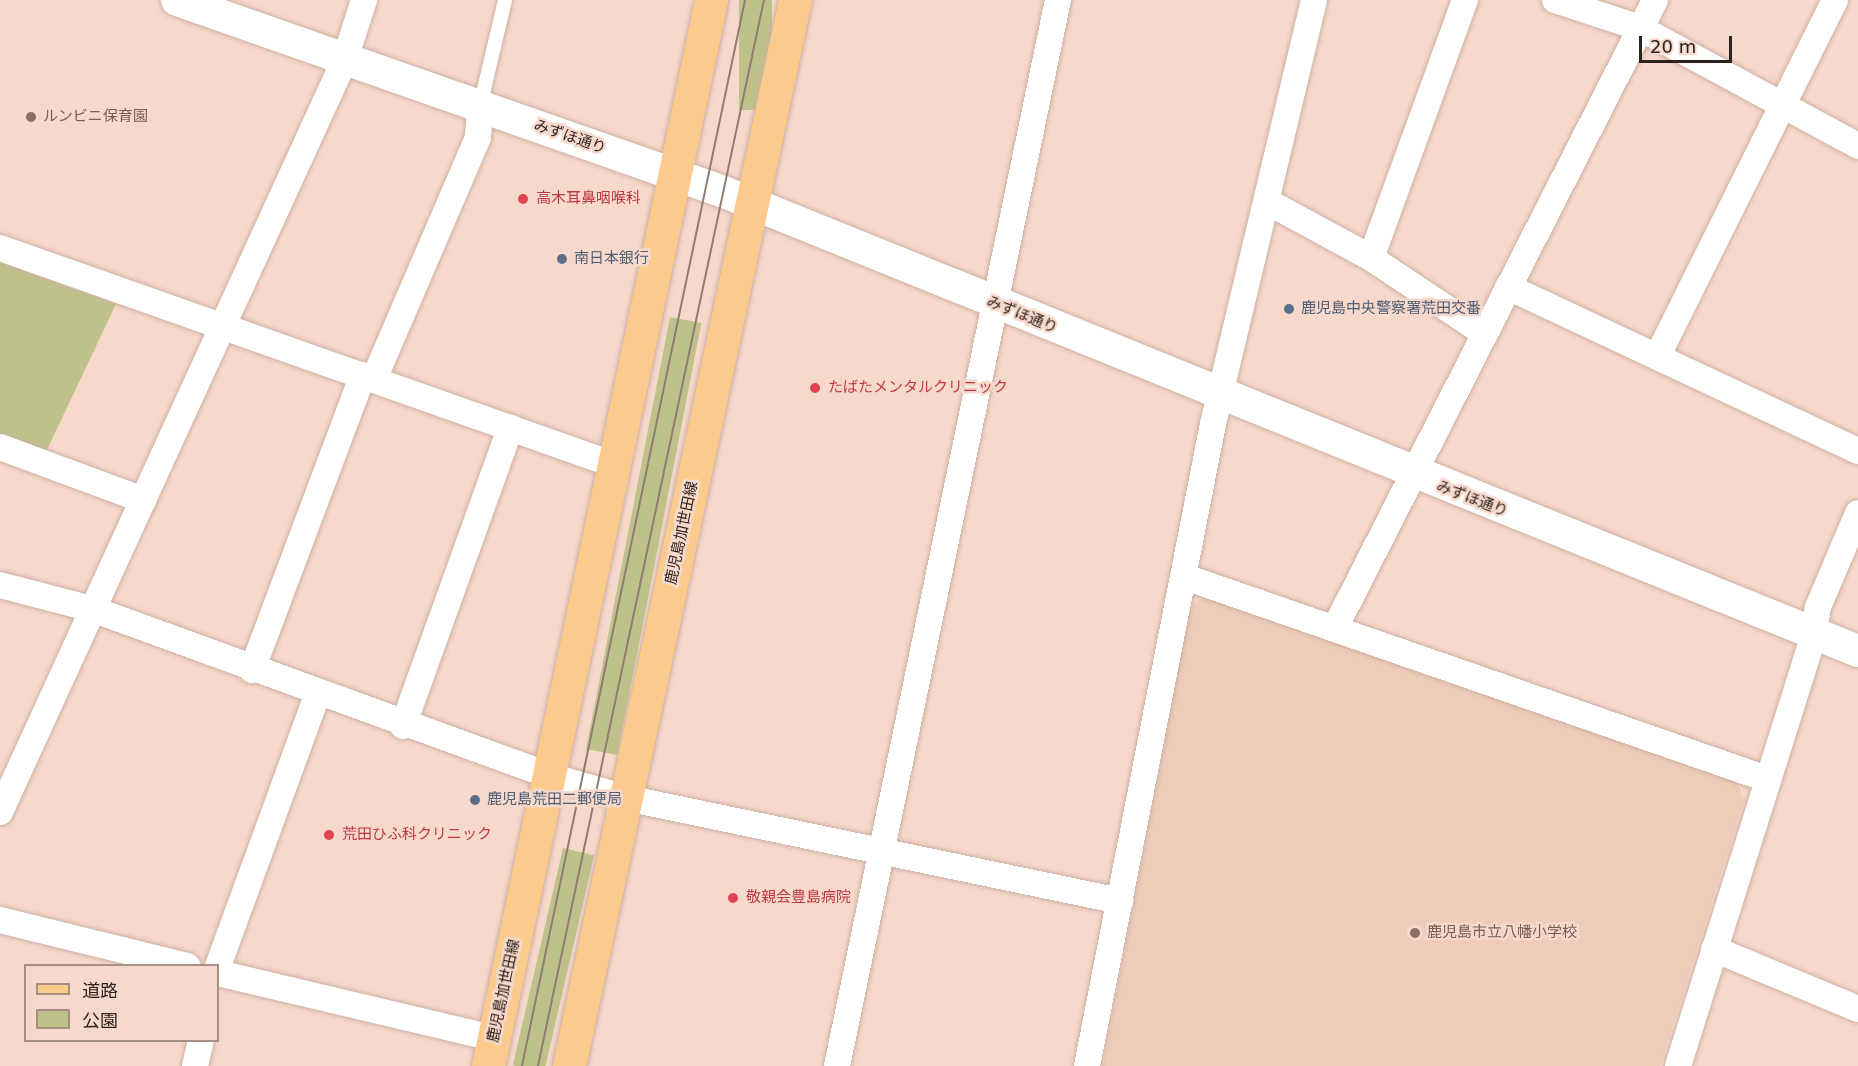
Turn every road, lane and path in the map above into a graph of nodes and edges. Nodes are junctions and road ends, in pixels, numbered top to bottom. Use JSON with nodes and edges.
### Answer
{"nodes":[{"id":1,"x":177,"y":0,"type":"edge"},
{"id":2,"x":364,"y":0,"type":"edge"},
{"id":3,"x":505,"y":0,"type":"edge"},
{"id":4,"x":711,"y":0,"type":"edge"},
{"id":5,"x":795,"y":0,"type":"edge"},
{"id":6,"x":1059,"y":0,"type":"edge"},
{"id":7,"x":1314,"y":0,"type":"edge"},
{"id":8,"x":1465,"y":0,"type":"edge"},
{"id":9,"x":1554,"y":0,"type":"edge"},
{"id":10,"x":1655,"y":0,"type":"edge"},
{"id":11,"x":1835,"y":0,"type":"edge"},
{"id":12,"x":1640,"y":28,"type":"junction"},
{"id":13,"x":345,"y":59,"type":"junction"},
{"id":14,"x":1780,"y":101,"type":"junction"},
{"id":15,"x":480,"y":106,"type":"junction"},
{"id":16,"x":1858,"y":146,"type":"edge"},
{"id":17,"x":675,"y":173,"type":"junction"},
{"id":18,"x":1268,"y":202,"type":"junction"},
{"id":19,"x":751,"y":203,"type":"junction"},
{"id":20,"x":0,"y":248,"type":"edge"},
{"id":21,"x":1371,"y":258,"type":"junction"},
{"id":22,"x":1508,"y":287,"type":"junction"},
{"id":23,"x":995,"y":304,"type":"junction"},
{"id":24,"x":222,"y":325,"type":"junction"},
{"id":25,"x":1484,"y":333,"type":"junction"},
{"id":26,"x":1658,"y":355,"type":"junction"},
{"id":27,"x":368,"y":377,"type":"junction"},
{"id":28,"x":1219,"y":396,"type":"junction"},
{"id":29,"x":510,"y":428,"type":"junction"},
{"id":30,"x":0,"y":447,"type":"edge"},
{"id":31,"x":1858,"y":451,"type":"edge"},
{"id":32,"x":615,"y":465,"type":"junction"},
{"id":33,"x":1412,"y":475,"type":"junction"},
{"id":34,"x":143,"y":500,"type":"junction"},
{"id":35,"x":1858,"y":513,"type":"edge"},
{"id":36,"x":1185,"y":577,"type":"junction"},
{"id":37,"x":0,"y":585,"type":"edge"},
{"id":38,"x":92,"y":609,"type":"junction"},
{"id":39,"x":1335,"y":628,"type":"junction"},
{"id":40,"x":1815,"y":634,"type":"junction"},
{"id":41,"x":1858,"y":651,"type":"edge"},
{"id":42,"x":252,"y":670,"type":"junction"},
{"id":43,"x":317,"y":695,"type":"junction"},
{"id":44,"x":403,"y":726,"type":"junction"},
{"id":45,"x":550,"y":776,"type":"junction"},
{"id":46,"x":1767,"y":779,"type":"junction"},
{"id":47,"x":626,"y":798,"type":"junction"},
{"id":48,"x":0,"y":812,"type":"edge"},
{"id":49,"x":881,"y":852,"type":"junction"},
{"id":50,"x":1120,"y":901,"type":"junction"},
{"id":51,"x":0,"y":920,"type":"edge"},
{"id":52,"x":1714,"y":949,"type":"junction"},
{"id":53,"x":179,"y":964,"type":"edge"},
{"id":54,"x":219,"y":964,"type":"edge"},
{"id":55,"x":219,"y":973,"type":"edge"},
{"id":56,"x":1858,"y":1009,"type":"edge"},
{"id":57,"x":201,"y":1042,"type":"edge"},
{"id":58,"x":491,"y":1052,"type":"edge"},
{"id":59,"x":195,"y":1066,"type":"edge"},
{"id":60,"x":569,"y":1066,"type":"edge"},
{"id":61,"x":837,"y":1066,"type":"edge"},
{"id":62,"x":1087,"y":1066,"type":"edge"},
{"id":63,"x":1678,"y":1066,"type":"edge"}],
"edges":[{"from":1,"to":13,"type":"street","name":"みずほ通り"},
{"from":2,"to":13,"type":"street"},
{"from":3,"to":15,"type":"lane"},
{"from":4,"to":17,"type":"main road","name":"鹿児島加世田線"},
{"from":5,"to":19,"type":"main road","name":"鹿児島加世田線"},
{"from":6,"to":23,"type":"street"},
{"from":7,"to":18,"type":"street"},
{"from":8,"to":21,"type":"street"},
{"from":9,"to":12,"type":"street"},
{"from":10,"to":12,"type":"street"},
{"from":11,"to":14,"type":"street"},
{"from":12,"to":14,"type":"street"},
{"from":12,"to":22,"type":"street"},
{"from":13,"to":15,"type":"street","name":"みずほ通り"},
{"from":13,"to":24,"type":"street"},
{"from":14,"to":16,"type":"street"},
{"from":14,"to":26,"type":"street"},
{"from":15,"to":17,"type":"street","name":"みずほ通り"},
{"from":15,"to":27,"type":"street"},
{"from":17,"to":19,"type":"street","name":"みずほ通り"},
{"from":17,"to":32,"type":"main road","name":"鹿児島加世田線"},
{"from":18,"to":21,"type":"street"},
{"from":18,"to":28,"type":"street"},
{"from":19,"to":23,"type":"street","name":"みずほ通り"},
{"from":19,"to":47,"type":"main road","name":"鹿児島加世田線"},
{"from":20,"to":24,"type":"street"},
{"from":21,"to":25,"type":"street"},
{"from":22,"to":25,"type":"street"},
{"from":22,"to":26,"type":"street"},
{"from":23,"to":28,"type":"street","name":"みずほ通り"},
{"from":23,"to":49,"type":"street"},
{"from":24,"to":27,"type":"street"},
{"from":24,"to":34,"type":"street"},
{"from":25,"to":33,"type":"street"},
{"from":26,"to":31,"type":"street"},
{"from":27,"to":29,"type":"street"},
{"from":27,"to":42,"type":"street"},
{"from":28,"to":33,"type":"street","name":"みずほ通り"},
{"from":28,"to":36,"type":"street"},
{"from":29,"to":32,"type":"street"},
{"from":29,"to":44,"type":"street"},
{"from":30,"to":34,"type":"street"},
{"from":32,"to":45,"type":"main road","name":"鹿児島加世田線"},
{"from":33,"to":39,"type":"street"},
{"from":33,"to":40,"type":"street","name":"みずほ通り"},
{"from":34,"to":38,"type":"street"},
{"from":35,"to":40,"type":"street"},
{"from":36,"to":39,"type":"street"},
{"from":36,"to":50,"type":"street"},
{"from":37,"to":38,"type":"street"},
{"from":38,"to":42,"type":"street"},
{"from":38,"to":48,"type":"street"},
{"from":39,"to":46,"type":"street"},
{"from":40,"to":41,"type":"street","name":"みずほ通り"},
{"from":40,"to":46,"type":"street"},
{"from":42,"to":43,"type":"street"},
{"from":43,"to":44,"type":"street"},
{"from":43,"to":54,"type":"street"},
{"from":44,"to":45,"type":"street"},
{"from":45,"to":47,"type":"street"},
{"from":45,"to":58,"type":"main road","name":"鹿児島加世田線"},
{"from":46,"to":52,"type":"street"},
{"from":47,"to":49,"type":"street"},
{"from":47,"to":60,"type":"main road","name":"鹿児島加世田線"},
{"from":49,"to":50,"type":"street"},
{"from":49,"to":61,"type":"street"},
{"from":50,"to":62,"type":"street"},
{"from":51,"to":53,"type":"street"},
{"from":52,"to":56,"type":"street"},
{"from":52,"to":63,"type":"street"},
{"from":55,"to":58,"type":"street"},
{"from":57,"to":59,"type":"street"}]}
